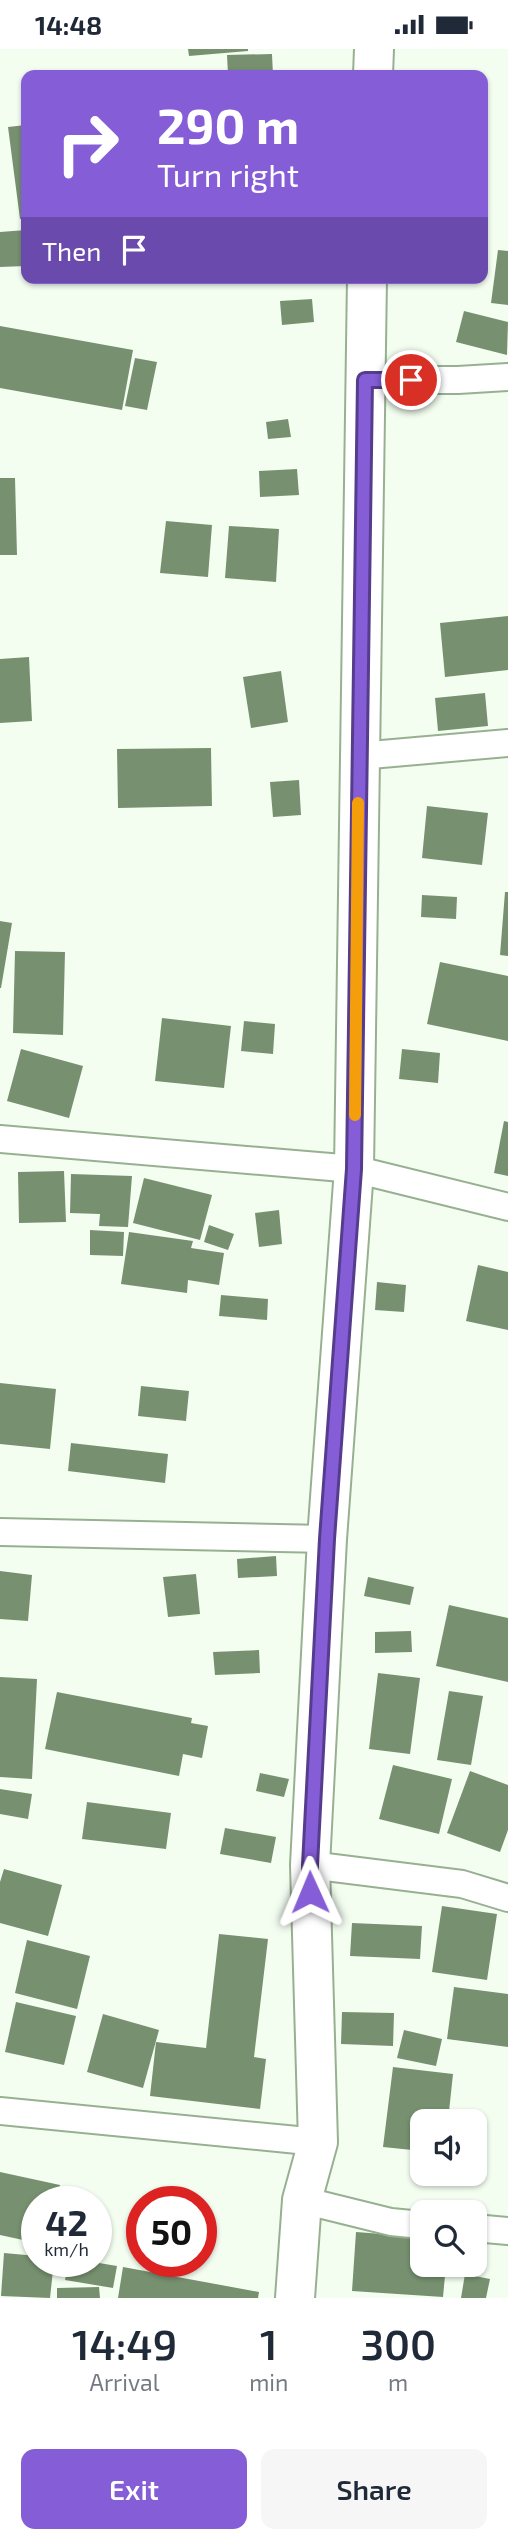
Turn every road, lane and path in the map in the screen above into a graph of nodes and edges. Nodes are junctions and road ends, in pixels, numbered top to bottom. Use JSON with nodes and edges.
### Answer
{"nodes":[{"id":1,"x":374,"y":49,"type":"edge"},
{"id":2,"x":373,"y":70,"type":"edge"},
{"id":3,"x":368,"y":284,"type":"edge"},
{"id":4,"x":508,"y":377,"type":"edge"},
{"id":5,"x":365,"y":380,"type":"junction"},
{"id":6,"x":508,"y":743,"type":"edge"},
{"id":7,"x":359,"y":756,"type":"junction"},
{"id":8,"x":0,"y":1139,"type":"edge"},
{"id":9,"x":354,"y":1169,"type":"junction"},
{"id":10,"x":508,"y":1207,"type":"edge"},
{"id":11,"x":0,"y":1532,"type":"edge"},
{"id":12,"x":327,"y":1539,"type":"junction"},
{"id":13,"x":310,"y":1865,"type":"junction"},
{"id":14,"x":508,"y":1898,"type":"edge"},
{"id":15,"x":0,"y":2111,"type":"edge"},
{"id":16,"x":318,"y":2142,"type":"junction"},
{"id":17,"x":302,"y":2200,"type":"junction"},
{"id":18,"x":410,"y":2224,"type":"edge"},
{"id":19,"x":487,"y":2229,"type":"edge"},
{"id":20,"x":508,"y":2231,"type":"edge"},
{"id":21,"x":295,"y":2298,"type":"edge"}],
"edges":[{"from":1,"to":2,"type":"main road"},
{"from":3,"to":5,"type":"main road"},
{"from":4,"to":5,"type":"street"},
{"from":5,"to":7,"type":"main road"},
{"from":6,"to":7,"type":"street"},
{"from":7,"to":9,"type":"main road"},
{"from":8,"to":9,"type":"street"},
{"from":9,"to":10,"type":"street"},
{"from":9,"to":12,"type":"main road"},
{"from":11,"to":12,"type":"street"},
{"from":12,"to":13,"type":"main road"},
{"from":13,"to":14,"type":"street"},
{"from":13,"to":16,"type":"main road"},
{"from":15,"to":16,"type":"street"},
{"from":16,"to":17,"type":"main road"},
{"from":17,"to":18,"type":"street"},
{"from":17,"to":21,"type":"main road"},
{"from":19,"to":20,"type":"street"}]}
